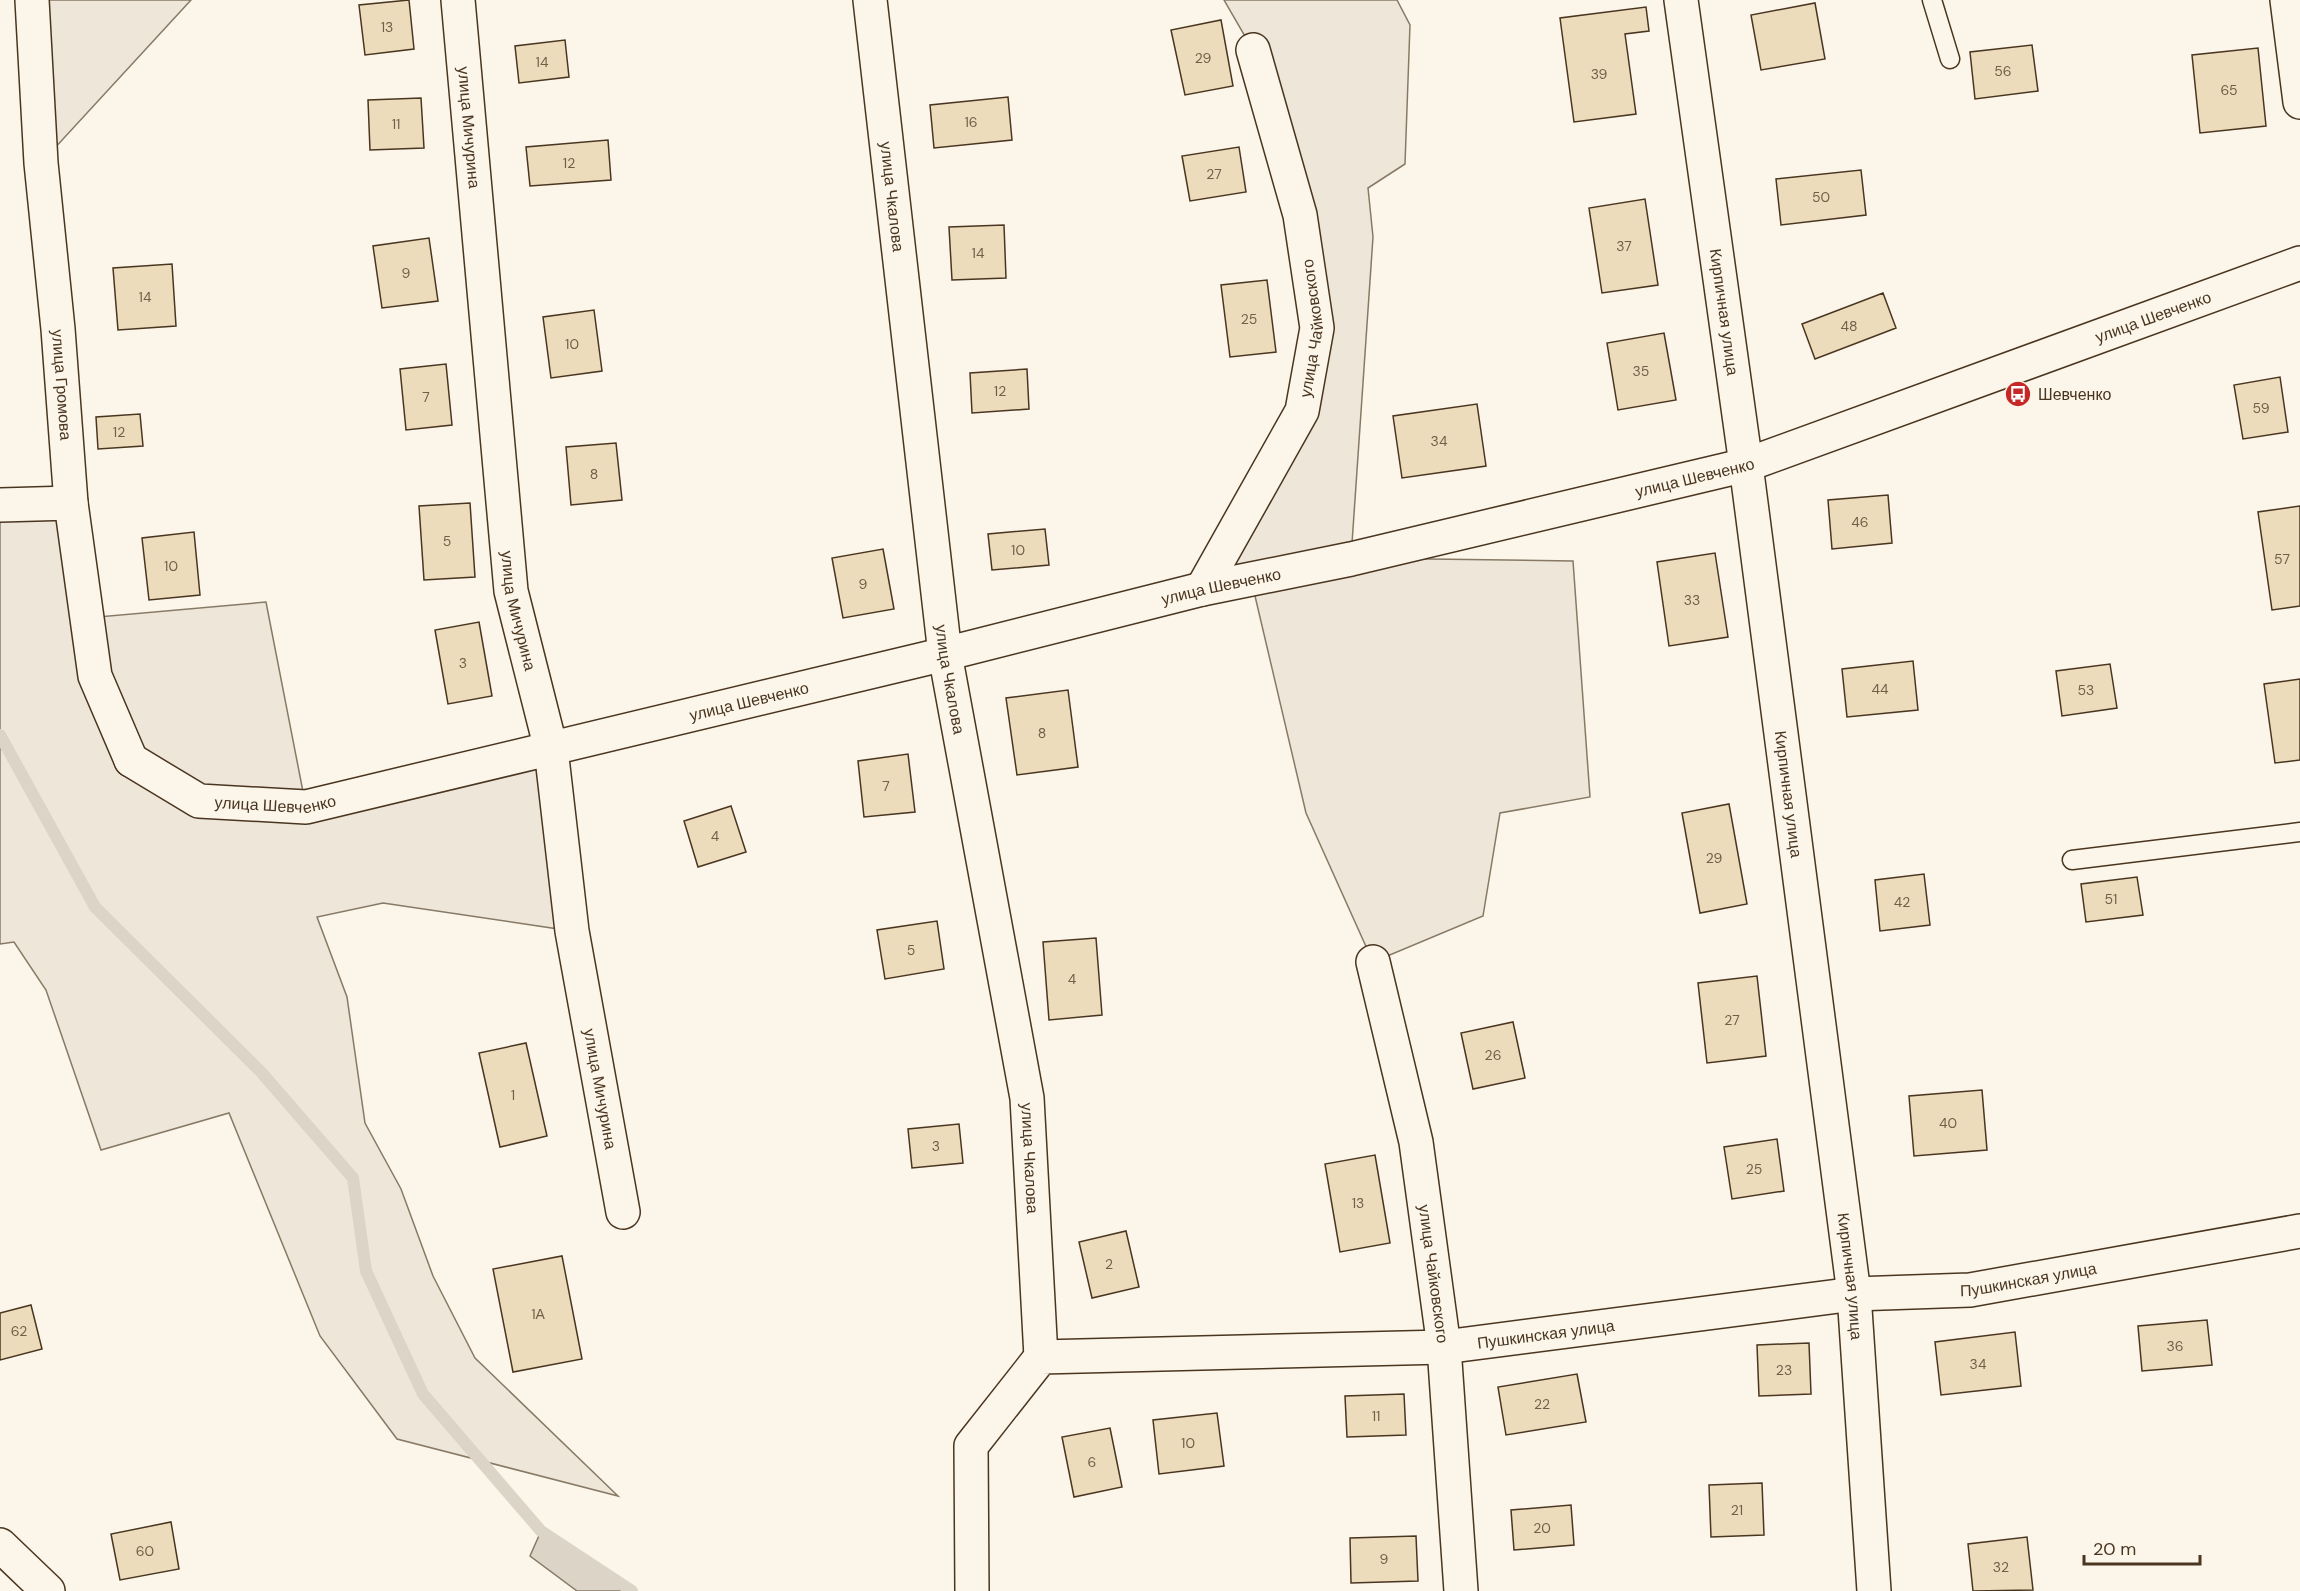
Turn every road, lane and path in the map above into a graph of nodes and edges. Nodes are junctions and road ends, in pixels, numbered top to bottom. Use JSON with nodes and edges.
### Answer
{"nodes":[{"id":1,"x":32,"y":0,"type":"edge"},
{"id":2,"x":458,"y":0,"type":"edge"},
{"id":3,"x":870,"y":0,"type":"edge"},
{"id":4,"x":1681,"y":0,"type":"edge"},
{"id":5,"x":1932,"y":0,"type":"edge"},
{"id":6,"x":2287,"y":0,"type":"edge"},
{"id":7,"x":1253,"y":50,"type":"dead end"},
{"id":8,"x":1950,"y":59,"type":"dead end"},
{"id":9,"x":2300,"y":102,"type":"edge"},
{"id":10,"x":2300,"y":263,"type":"edge"},
{"id":11,"x":1746,"y":465,"type":"junction"},
{"id":12,"x":71,"y":503,"type":"junction"},
{"id":13,"x":0,"y":505,"type":"edge"},
{"id":14,"x":1202,"y":589,"type":"junction"},
{"id":15,"x":945,"y":654,"type":"junction"},
{"id":16,"x":551,"y":749,"type":"junction"},
{"id":17,"x":131,"y":760,"type":"joint"},
{"id":18,"x":2300,"y":832,"type":"edge"},
{"id":19,"x":2072,"y":860,"type":"dead end"},
{"id":20,"x":1373,"y":962,"type":"dead end"},
{"id":21,"x":623,"y":1212,"type":"dead end"},
{"id":22,"x":2300,"y":1231,"type":"edge"},
{"id":23,"x":1854,"y":1294,"type":"junction"},
{"id":24,"x":1444,"y":1347,"type":"junction"},
{"id":25,"x":1041,"y":1357,"type":"junction"},
{"id":26,"x":0,"y":1545,"type":"edge"},
{"id":27,"x":48,"y":1591,"type":"edge"},
{"id":28,"x":972,"y":1591,"type":"edge"},
{"id":29,"x":1461,"y":1591,"type":"edge"},
{"id":30,"x":1874,"y":1591,"type":"edge"}],
"edges":[{"from":1,"to":12,"type":"street","name":"улица Громова"},
{"from":2,"to":16,"type":"street","name":"улица Мичурина"},
{"from":3,"to":15,"type":"street","name":"улица Чкалова"},
{"from":4,"to":11,"type":"street","name":"Кирпичная улица"},
{"from":5,"to":8,"type":"lane"},
{"from":6,"to":9,"type":"street"},
{"from":7,"to":14,"type":"street","name":"улица Чайковского"},
{"from":10,"to":11,"type":"street","name":"улица Шевченко"},
{"from":11,"to":14,"type":"street","name":"улица Шевченко"},
{"from":11,"to":23,"type":"street","name":"Кирпичная улица"},
{"from":12,"to":13,"type":"street"},
{"from":12,"to":17,"type":"street","name":"улица Громова"},
{"from":14,"to":15,"type":"street","name":"улица Шевченко"},
{"from":15,"to":16,"type":"street","name":"улица Шевченко"},
{"from":15,"to":25,"type":"street","name":"улица Чкалова"},
{"from":16,"to":17,"type":"street","name":"улица Шевченко"},
{"from":16,"to":21,"type":"street","name":"улица Мичурина"},
{"from":18,"to":19,"type":"lane"},
{"from":20,"to":24,"type":"street","name":"улица Чайковского"},
{"from":22,"to":23,"type":"street","name":"Пушкинская улица"},
{"from":23,"to":24,"type":"street","name":"Пушкинская улица"},
{"from":23,"to":30,"type":"street","name":"Кирпичная улица"},
{"from":24,"to":25,"type":"street","name":"Пушкинская улица"},
{"from":24,"to":29,"type":"street","name":"улица Чайковского"},
{"from":25,"to":28,"type":"street"},
{"from":26,"to":27,"type":"street"}]}
